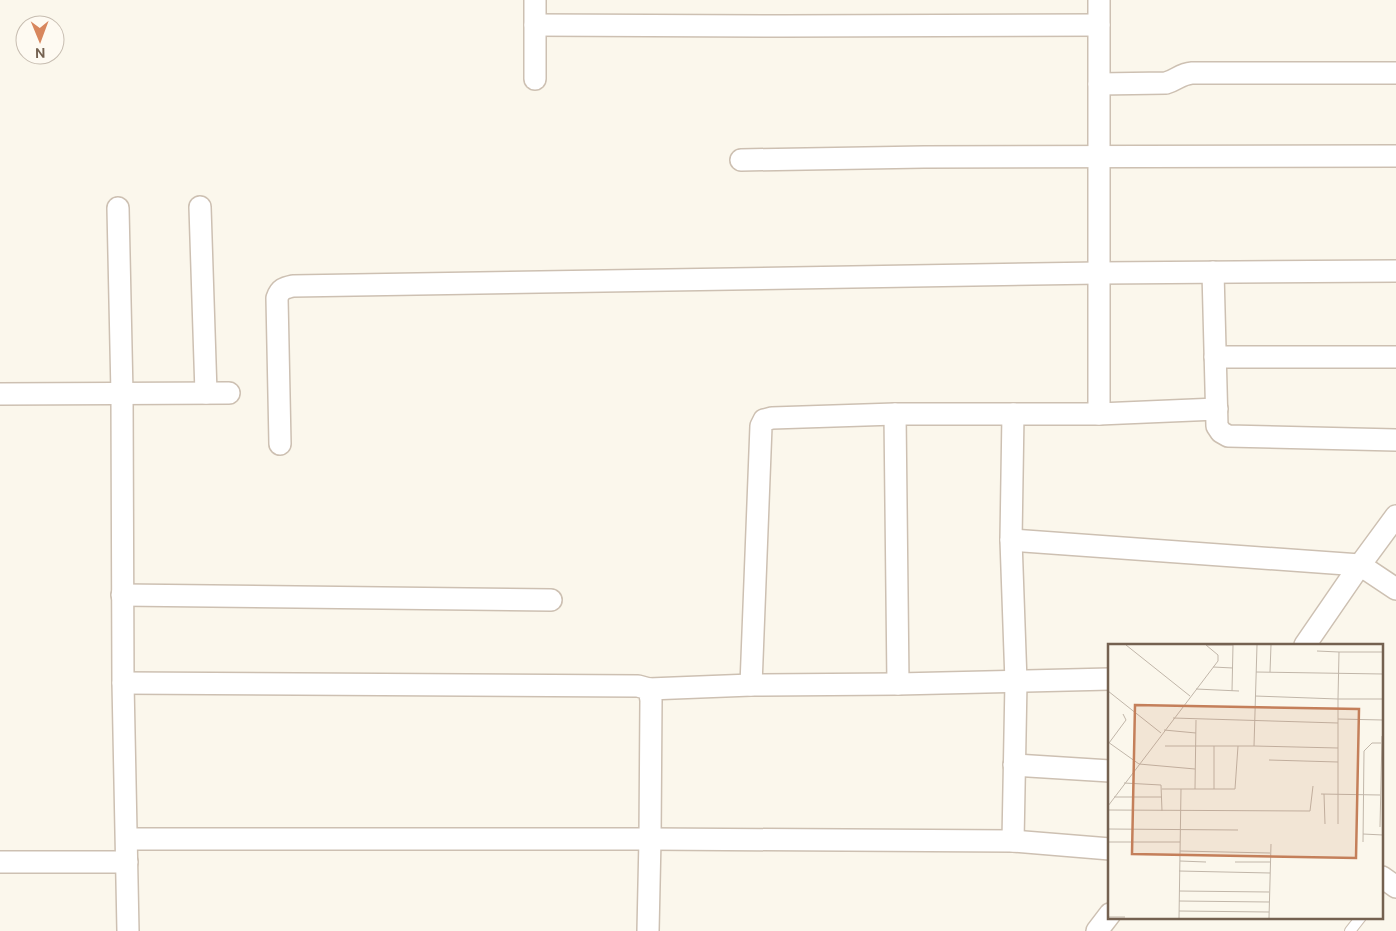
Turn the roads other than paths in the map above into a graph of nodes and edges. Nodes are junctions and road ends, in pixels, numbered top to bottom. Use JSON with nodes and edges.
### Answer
{"nodes":[{"id":1,"x":535,"y":0,"type":"edge"},
{"id":2,"x":1100,"y":0,"type":"edge"},
{"id":3,"x":535,"y":25,"type":"junction"},
{"id":4,"x":1100,"y":25,"type":"junction"},
{"id":5,"x":1396,"y":73,"type":"edge"},
{"id":6,"x":535,"y":79,"type":"dead end"},
{"id":7,"x":1099,"y":84,"type":"junction"},
{"id":8,"x":1099,"y":156,"type":"junction"},
{"id":9,"x":1396,"y":156,"type":"edge"},
{"id":10,"x":741,"y":160,"type":"dead end"},
{"id":11,"x":200,"y":207,"type":"dead end"},
{"id":12,"x":118,"y":208,"type":"dead end"},
{"id":13,"x":1396,"y":271,"type":"edge"},
{"id":14,"x":1213,"y":272,"type":"junction"},
{"id":15,"x":1099,"y":273,"type":"junction"},
{"id":16,"x":1216,"y":357,"type":"junction"},
{"id":17,"x":1396,"y":357,"type":"edge"},
{"id":18,"x":206,"y":393,"type":"junction"},
{"id":19,"x":229,"y":393,"type":"dead end"},
{"id":20,"x":0,"y":394,"type":"edge"},
{"id":21,"x":122,"y":394,"type":"junction"},
{"id":22,"x":1217,"y":409,"type":"junction"},
{"id":23,"x":895,"y":414,"type":"junction"},
{"id":24,"x":1013,"y":414,"type":"junction"},
{"id":25,"x":1098,"y":414,"type":"junction"},
{"id":26,"x":1396,"y":440,"type":"edge"},
{"id":27,"x":280,"y":444,"type":"dead end"},
{"id":28,"x":1396,"y":516,"type":"edge"},
{"id":29,"x":1011,"y":540,"type":"junction"},
{"id":30,"x":1360,"y":565,"type":"junction"},
{"id":31,"x":1396,"y":589,"type":"edge"},
{"id":32,"x":122,"y":595,"type":"junction"},
{"id":33,"x":551,"y":600,"type":"dead end"},
{"id":34,"x":1306,"y":644,"type":"edge"},
{"id":35,"x":1108,"y":679,"type":"edge"},
{"id":36,"x":1016,"y":682,"type":"junction"},
{"id":37,"x":123,"y":683,"type":"junction"},
{"id":38,"x":898,"y":684,"type":"junction"},
{"id":39,"x":751,"y":685,"type":"junction"},
{"id":40,"x":649,"y":689,"type":"junction"},
{"id":41,"x":1014,"y":765,"type":"junction"},
{"id":42,"x":1108,"y":771,"type":"edge"},
{"id":43,"x":127,"y":838,"type":"junction"},
{"id":44,"x":650,"y":839,"type":"junction"},
{"id":45,"x":1013,"y":841,"type":"junction"},
{"id":46,"x":1108,"y":849,"type":"edge"},
{"id":47,"x":0,"y":862,"type":"edge"},
{"id":48,"x":127,"y":862,"type":"junction"},
{"id":49,"x":1108,"y":917,"type":"edge"},
{"id":50,"x":1359,"y":918,"type":"edge"},
{"id":51,"x":128,"y":931,"type":"edge"},
{"id":52,"x":648,"y":931,"type":"edge"},
{"id":53,"x":1097,"y":931,"type":"edge"},
{"id":54,"x":1350,"y":931,"type":"edge"}],
"edges":[{"from":1,"to":3,"type":"street"},
{"from":2,"to":4,"type":"street"},
{"from":3,"to":4,"type":"street"},
{"from":3,"to":6,"type":"street"},
{"from":4,"to":7,"type":"street"},
{"from":5,"to":7,"type":"street"},
{"from":7,"to":8,"type":"street"},
{"from":8,"to":9,"type":"street"},
{"from":8,"to":10,"type":"street"},
{"from":8,"to":15,"type":"street"},
{"from":11,"to":18,"type":"street"},
{"from":12,"to":21,"type":"street"},
{"from":13,"to":14,"type":"street"},
{"from":14,"to":15,"type":"street"},
{"from":14,"to":16,"type":"street"},
{"from":15,"to":25,"type":"street"},
{"from":15,"to":27,"type":"street"},
{"from":16,"to":17,"type":"street"},
{"from":16,"to":22,"type":"street"},
{"from":18,"to":19,"type":"street"},
{"from":18,"to":21,"type":"street"},
{"from":20,"to":21,"type":"street"},
{"from":21,"to":32,"type":"street"},
{"from":22,"to":25,"type":"street"},
{"from":22,"to":26,"type":"street"},
{"from":23,"to":24,"type":"street"},
{"from":23,"to":38,"type":"street"},
{"from":23,"to":39,"type":"street"},
{"from":24,"to":25,"type":"street"},
{"from":24,"to":29,"type":"street"},
{"from":28,"to":30,"type":"street"},
{"from":29,"to":30,"type":"street"},
{"from":29,"to":36,"type":"street"},
{"from":30,"to":31,"type":"street"},
{"from":30,"to":34,"type":"street"},
{"from":32,"to":33,"type":"street"},
{"from":32,"to":37,"type":"street"},
{"from":35,"to":36,"type":"street"},
{"from":36,"to":38,"type":"street"},
{"from":36,"to":41,"type":"street"},
{"from":37,"to":40,"type":"street"},
{"from":37,"to":43,"type":"street"},
{"from":38,"to":39,"type":"street"},
{"from":39,"to":40,"type":"street"},
{"from":40,"to":44,"type":"street"},
{"from":41,"to":42,"type":"street"},
{"from":41,"to":45,"type":"street"},
{"from":43,"to":44,"type":"street"},
{"from":43,"to":48,"type":"street"},
{"from":44,"to":45,"type":"street"},
{"from":44,"to":52,"type":"street"},
{"from":45,"to":46,"type":"street"},
{"from":47,"to":48,"type":"street"},
{"from":48,"to":51,"type":"street"},
{"from":49,"to":53,"type":"street"},
{"from":50,"to":54,"type":"lane"}]}
